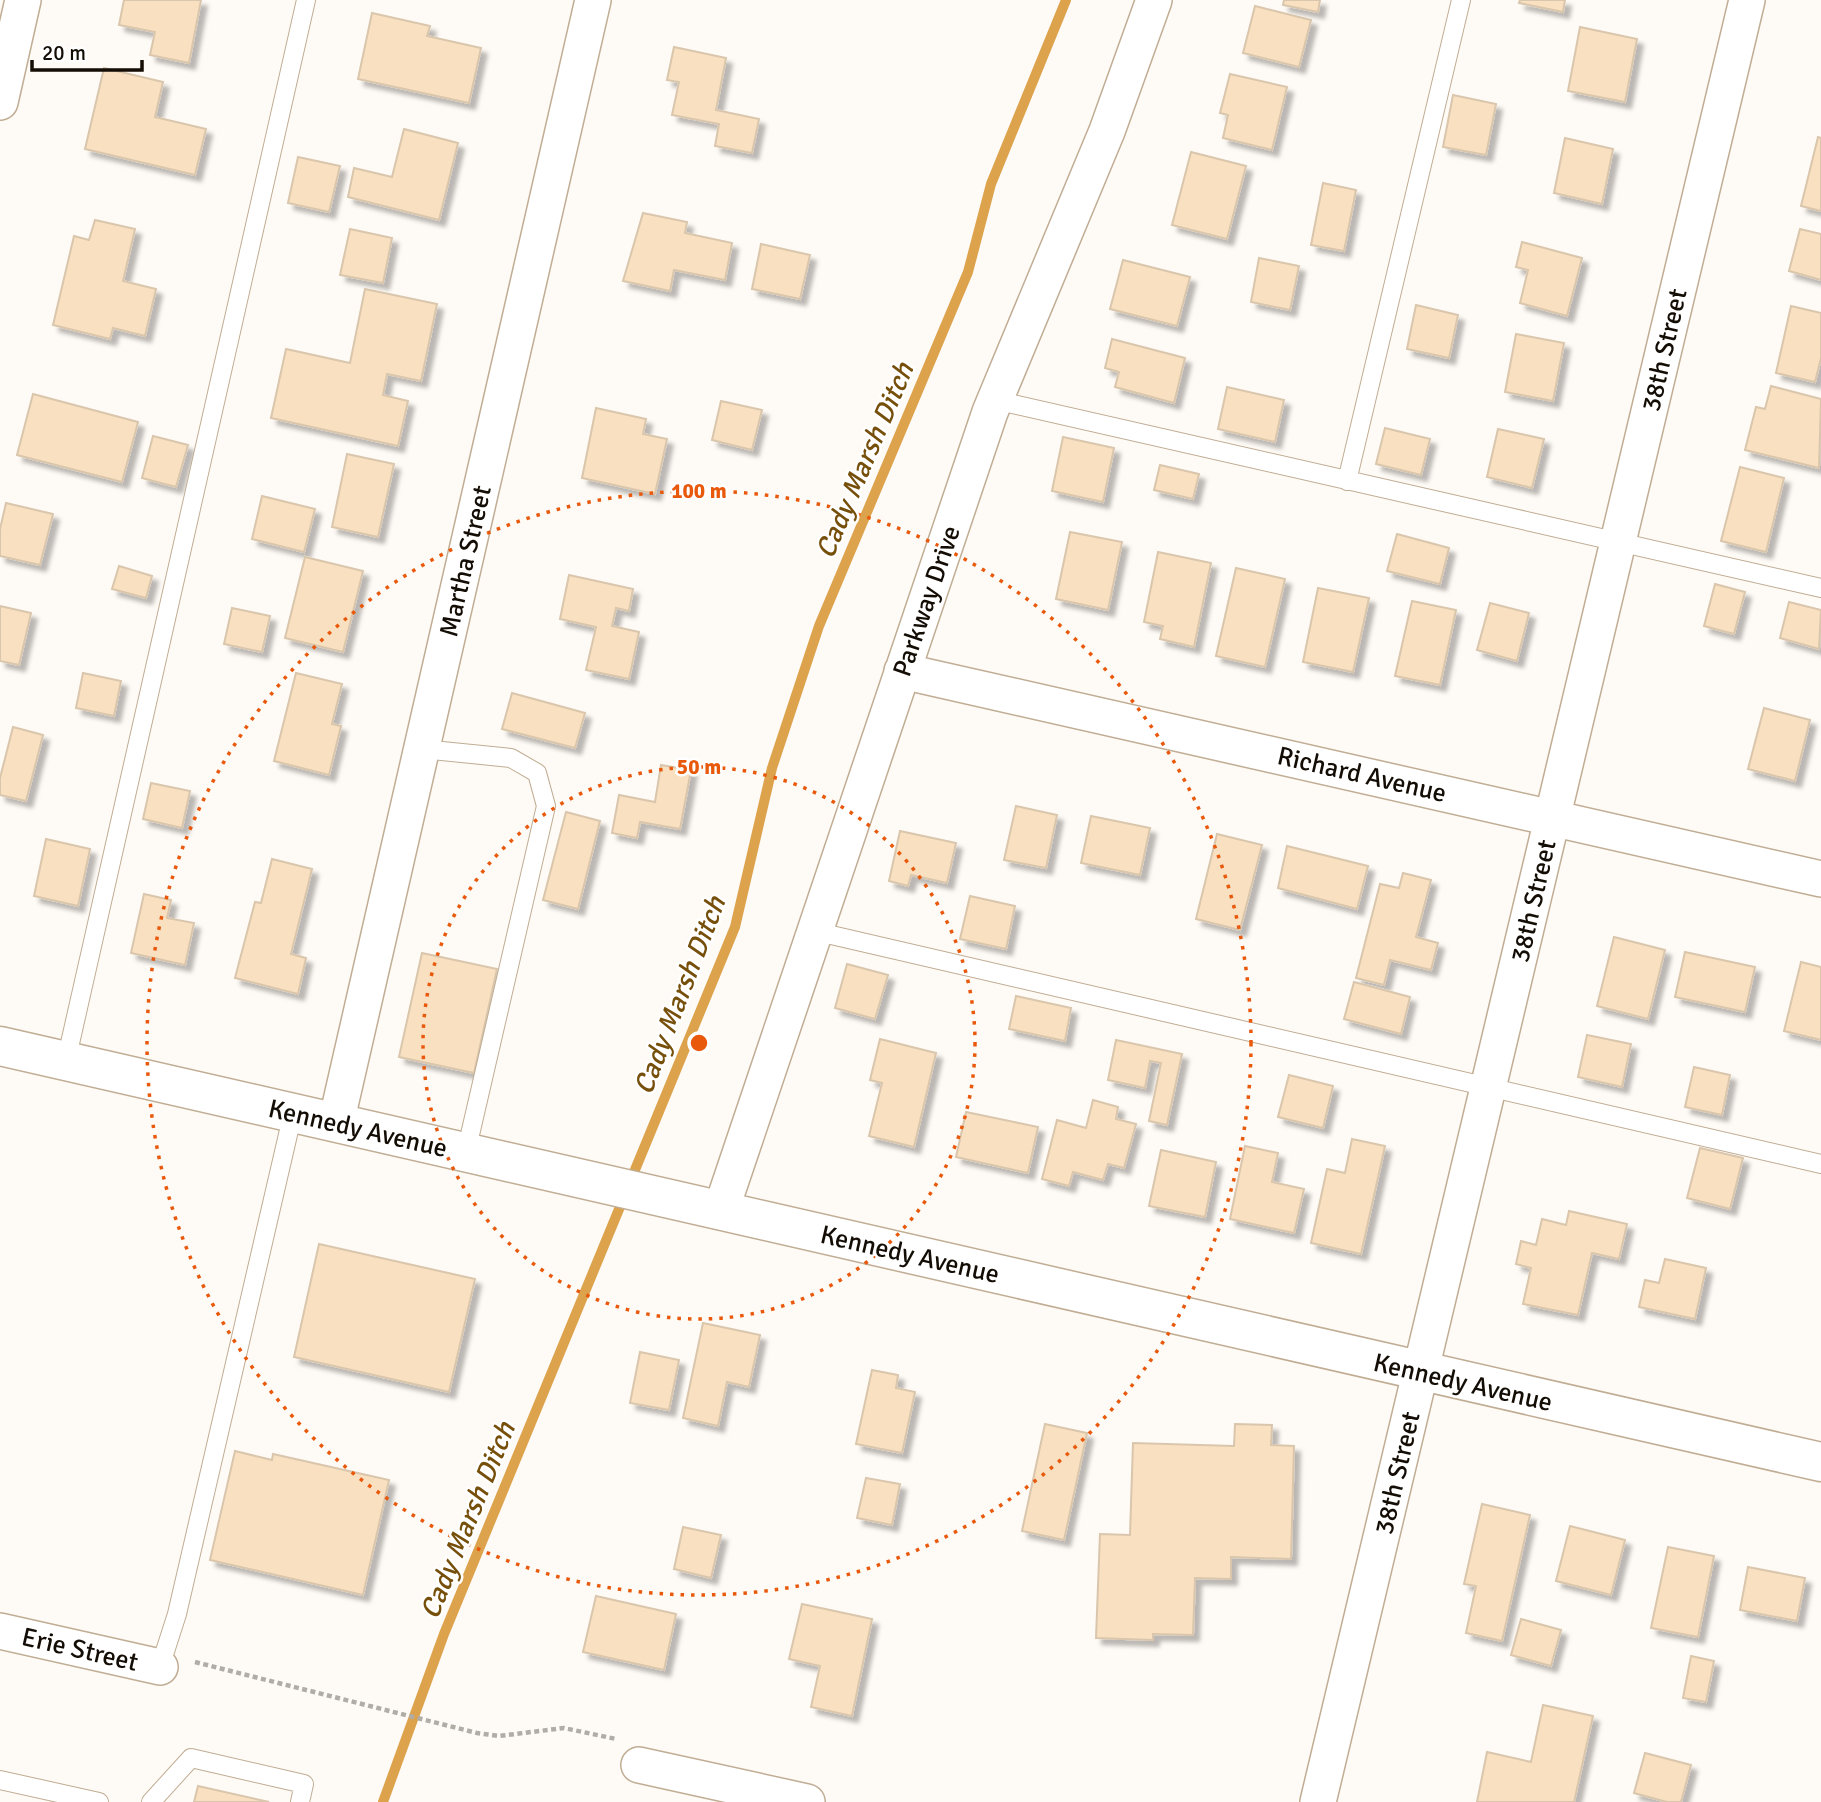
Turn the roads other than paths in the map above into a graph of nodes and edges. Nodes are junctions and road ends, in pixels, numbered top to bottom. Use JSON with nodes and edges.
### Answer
{"nodes":[{"id":1,"x":23,"y":0,"type":"edge"},
{"id":2,"x":306,"y":0,"type":"edge"},
{"id":3,"x":593,"y":0,"type":"edge"},
{"id":4,"x":1154,"y":0,"type":"edge"},
{"id":5,"x":1461,"y":0,"type":"edge"},
{"id":6,"x":1747,"y":0,"type":"edge"},
{"id":7,"x":0,"y":102,"type":"edge"},
{"id":8,"x":995,"y":400,"type":"junction"},
{"id":9,"x":1347,"y":481,"type":"junction"},
{"id":10,"x":1618,"y":544,"type":"junction"},
{"id":11,"x":1821,"y":589,"type":"edge"},
{"id":12,"x":902,"y":671,"type":"junction"},
{"id":13,"x":422,"y":749,"type":"junction"},
{"id":14,"x":1553,"y":817,"type":"junction"},
{"id":15,"x":1821,"y":879,"type":"edge"},
{"id":16,"x":814,"y":931,"type":"junction"},
{"id":17,"x":0,"y":1046,"type":"edge"},
{"id":18,"x":66,"y":1061,"type":"junction"},
{"id":19,"x":1489,"y":1087,"type":"junction"},
{"id":20,"x":293,"y":1113,"type":"junction"},
{"id":21,"x":337,"y":1123,"type":"junction"},
{"id":22,"x":466,"y":1152,"type":"junction"},
{"id":23,"x":1821,"y":1164,"type":"edge"},
{"id":24,"x":721,"y":1210,"type":"junction"},
{"id":25,"x":1421,"y":1373,"type":"junction"},
{"id":26,"x":1821,"y":1462,"type":"edge"},
{"id":27,"x":0,"y":1631,"type":"edge"},
{"id":28,"x":174,"y":1669,"type":"joint"},
{"id":29,"x":639,"y":1765,"type":"road end"},
{"id":30,"x":0,"y":1780,"type":"edge"},
{"id":31,"x":40,"y":1796,"type":"edge"},
{"id":32,"x":99,"y":1802,"type":"edge"},
{"id":33,"x":151,"y":1802,"type":"edge"},
{"id":34,"x":300,"y":1802,"type":"edge"},
{"id":35,"x":805,"y":1802,"type":"edge"},
{"id":36,"x":1318,"y":1802,"type":"edge"}],
"edges":[{"from":1,"to":7,"type":"street"},
{"from":2,"to":18,"type":"lane"},
{"from":3,"to":13,"type":"street","name":"Martha Street"},
{"from":4,"to":8,"type":"street","name":"Parkway Drive"},
{"from":5,"to":9,"type":"lane"},
{"from":6,"to":10,"type":"street","name":"38th Street"},
{"from":8,"to":9,"type":"lane"},
{"from":8,"to":12,"type":"street","name":"Parkway Drive"},
{"from":9,"to":10,"type":"lane"},
{"from":10,"to":11,"type":"lane"},
{"from":10,"to":14,"type":"street","name":"38th Street"},
{"from":12,"to":14,"type":"street","name":"Richard Avenue"},
{"from":12,"to":16,"type":"street","name":"Parkway Drive"},
{"from":13,"to":21,"type":"street","name":"Martha Street"},
{"from":13,"to":22,"type":"lane"},
{"from":14,"to":15,"type":"street","name":"Richard Avenue"},
{"from":14,"to":19,"type":"street","name":"38th Street"},
{"from":16,"to":19,"type":"lane"},
{"from":16,"to":24,"type":"street","name":"Parkway Drive"},
{"from":17,"to":18,"type":"street","name":"Kennedy Avenue"},
{"from":18,"to":20,"type":"street","name":"Kennedy Avenue"},
{"from":19,"to":23,"type":"lane"},
{"from":19,"to":25,"type":"street","name":"38th Street"},
{"from":20,"to":21,"type":"street","name":"Kennedy Avenue"},
{"from":20,"to":28,"type":"lane"},
{"from":21,"to":22,"type":"street","name":"Kennedy Avenue"},
{"from":22,"to":24,"type":"street","name":"Kennedy Avenue"},
{"from":24,"to":25,"type":"street","name":"Kennedy Avenue"},
{"from":25,"to":26,"type":"street","name":"Kennedy Avenue"},
{"from":25,"to":36,"type":"street","name":"38th Street"},
{"from":27,"to":28,"type":"street","name":"Erie Street"},
{"from":29,"to":35,"type":"street"},
{"from":30,"to":31,"type":"lane"},
{"from":31,"to":32,"type":"lane"},
{"from":33,"to":34,"type":"lane"}]}
